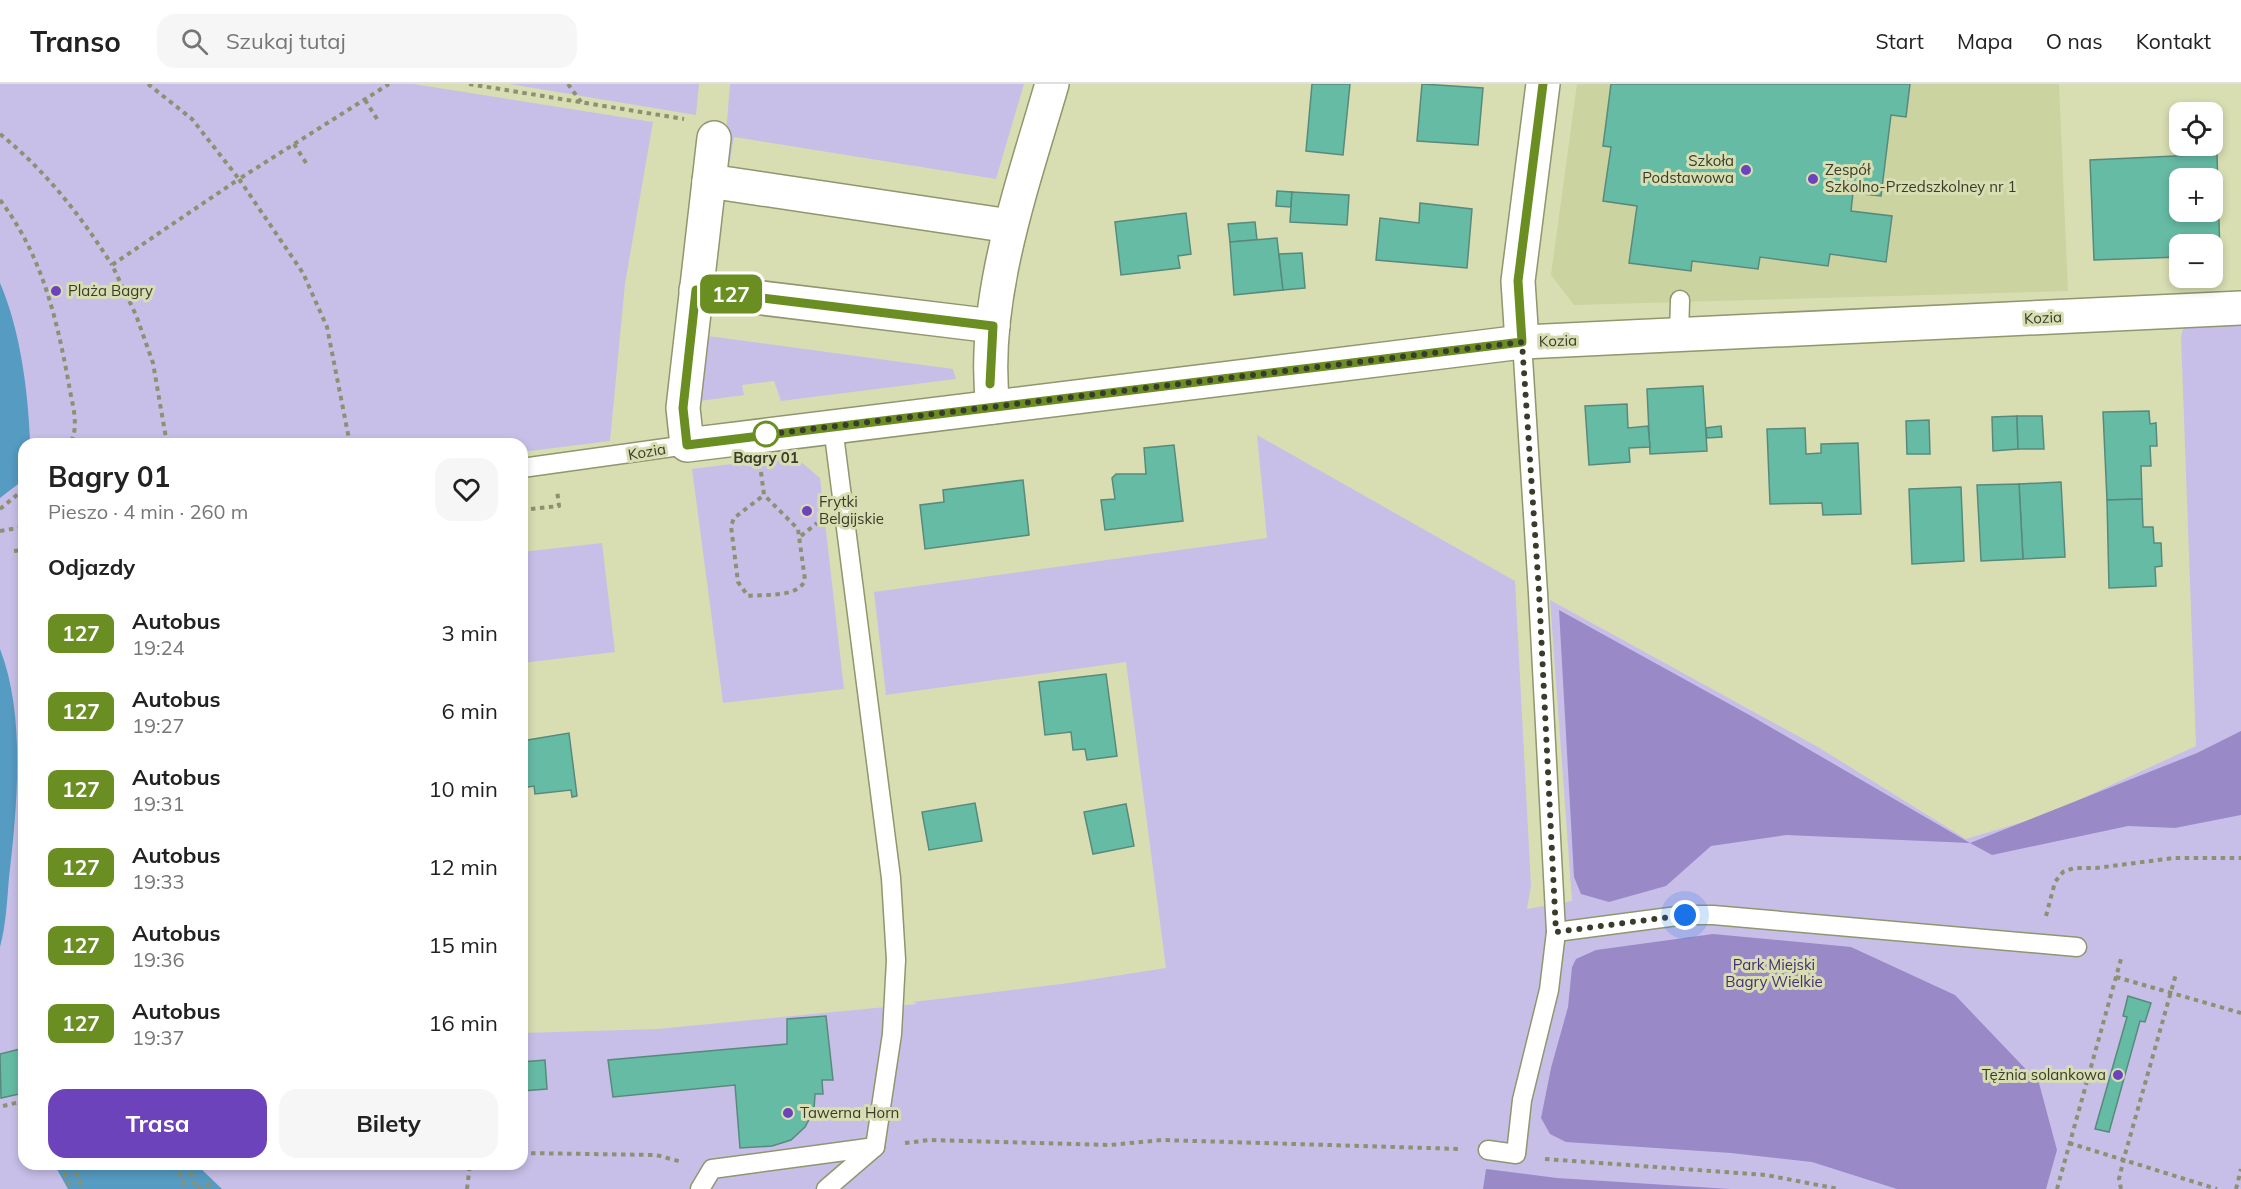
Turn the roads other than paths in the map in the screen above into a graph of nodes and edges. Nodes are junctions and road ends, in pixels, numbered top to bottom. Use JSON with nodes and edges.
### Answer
{"nodes":[{"id":1,"x":1052,"y":84,"type":"edge"},
{"id":2,"x":1543,"y":84,"type":"edge"},
{"id":3,"x":702,"y":129,"type":"road end"},
{"id":4,"x":709,"y":180,"type":"junction"},
{"id":5,"x":1010,"y":226,"type":"junction"},
{"id":6,"x":696,"y":290,"type":"junction"},
{"id":7,"x":1680,"y":300,"type":"dead end"},
{"id":8,"x":2241,"y":308,"type":"edge"},
{"id":9,"x":993,"y":326,"type":"junction"},
{"id":10,"x":1679,"y":336,"type":"junction"},
{"id":11,"x":1522,"y":342,"type":"junction"},
{"id":12,"x":993,"y":407,"type":"junction"},
{"id":13,"x":833,"y":427,"type":"junction"},
{"id":14,"x":687,"y":445,"type":"junction"},
{"id":15,"x":528,"y":467,"type":"edge"},
{"id":16,"x":1556,"y":932,"type":"junction"},
{"id":17,"x":2077,"y":947,"type":"dead end"},
{"id":18,"x":875,"y":1147,"type":"junction"},
{"id":19,"x":1488,"y":1150,"type":"road end"},
{"id":20,"x":700,"y":1189,"type":"edge"},
{"id":21,"x":826,"y":1189,"type":"edge"}],
"edges":[{"from":1,"to":5,"type":"street"},
{"from":2,"to":11,"type":"street"},
{"from":3,"to":4,"type":"street"},
{"from":4,"to":5,"type":"street"},
{"from":4,"to":6,"type":"street"},
{"from":5,"to":9,"type":"street"},
{"from":6,"to":9,"type":"street"},
{"from":6,"to":14,"type":"street"},
{"from":7,"to":10,"type":"lane"},
{"from":8,"to":10,"type":"street","name":"Kozia"},
{"from":9,"to":12,"type":"street"},
{"from":10,"to":11,"type":"street","name":"Kozia"},
{"from":11,"to":12,"type":"street","name":"Kozia"},
{"from":11,"to":16,"type":"lane"},
{"from":12,"to":13,"type":"street","name":"Kozia"},
{"from":13,"to":14,"type":"street","name":"Kozia"},
{"from":13,"to":18,"type":"lane"},
{"from":14,"to":15,"type":"lane","name":"Kozia"},
{"from":16,"to":17,"type":"lane"},
{"from":16,"to":19,"type":"lane"},
{"from":18,"to":20,"type":"lane"},
{"from":18,"to":21,"type":"lane"}]}
